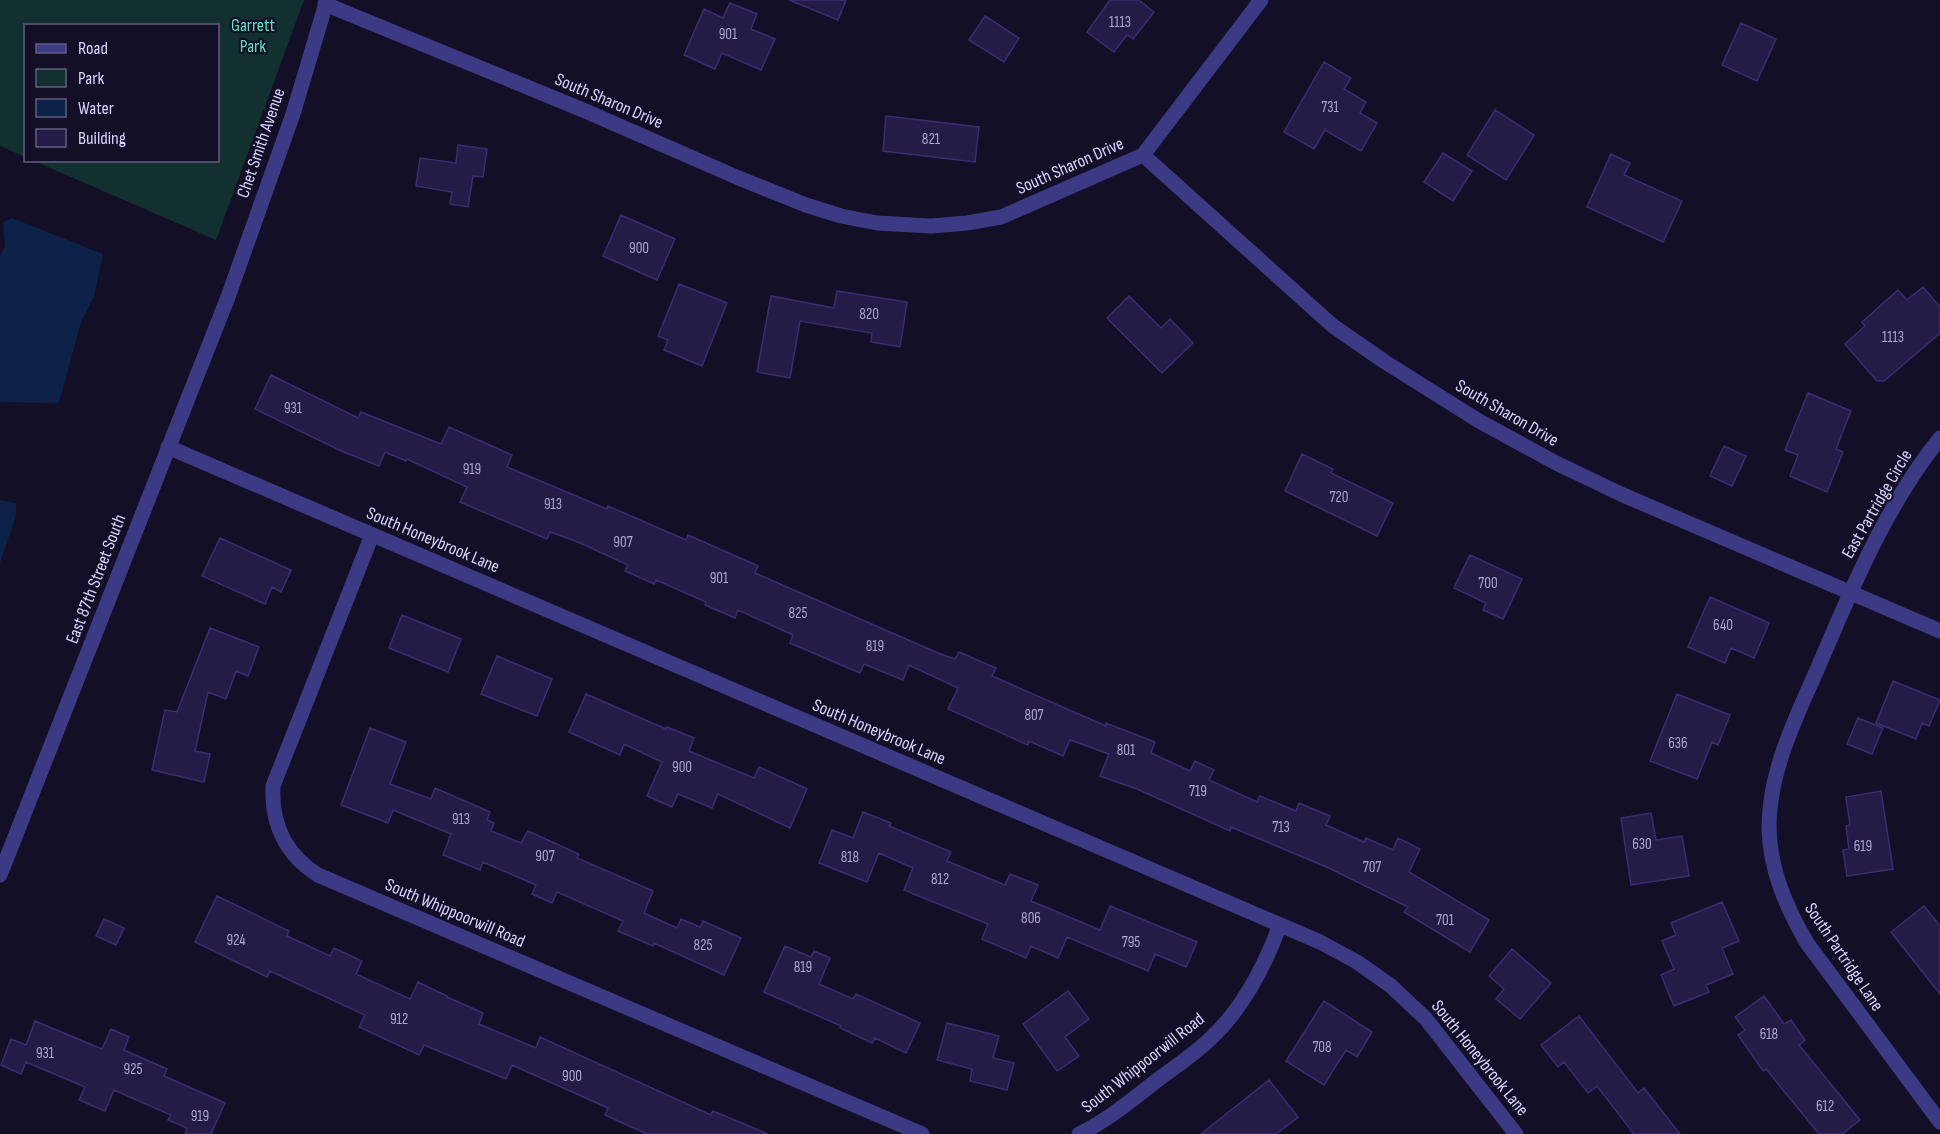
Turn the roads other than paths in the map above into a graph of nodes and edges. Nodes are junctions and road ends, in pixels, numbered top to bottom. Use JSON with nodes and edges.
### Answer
{"nodes":[{"id":1,"x":1261,"y":0,"type":"edge"},
{"id":2,"x":326,"y":2,"type":"edge"},
{"id":3,"x":1143,"y":155,"type":"junction"},
{"id":4,"x":228,"y":297,"type":"joint"},
{"id":5,"x":1940,"y":438,"type":"edge"},
{"id":6,"x":168,"y":447,"type":"junction"},
{"id":7,"x":372,"y":535,"type":"junction"},
{"id":8,"x":1851,"y":592,"type":"junction"},
{"id":9,"x":1940,"y":631,"type":"edge"},
{"id":10,"x":3,"y":847,"type":"edge"},
{"id":11,"x":0,"y":875,"type":"edge"},
{"id":12,"x":1280,"y":925,"type":"junction"},
{"id":13,"x":1940,"y":1122,"type":"edge"},
{"id":14,"x":922,"y":1134,"type":"edge"},
{"id":15,"x":1079,"y":1134,"type":"edge"},
{"id":16,"x":1516,"y":1134,"type":"edge"}],
"edges":[{"from":1,"to":3,"type":"street"},
{"from":2,"to":3,"type":"street","name":"South Sharon Drive"},
{"from":2,"to":4,"type":"street","name":"Chet Smith Avenue"},
{"from":3,"to":8,"type":"street","name":"South Sharon Drive"},
{"from":4,"to":6,"type":"street","name":"East 87th Street South"},
{"from":5,"to":8,"type":"street","name":"East Partridge Circle"},
{"from":6,"to":7,"type":"street","name":"South Honeybrook Lane"},
{"from":6,"to":10,"type":"street","name":"East 87th Street South"},
{"from":7,"to":12,"type":"street","name":"South Honeybrook Lane"},
{"from":7,"to":14,"type":"street","name":"South Whippoorwill Road"},
{"from":8,"to":9,"type":"street","name":"South Sharon Drive"},
{"from":8,"to":13,"type":"street","name":"South Partridge Lane"},
{"from":10,"to":11,"type":"street","name":"East 87th Street South"},
{"from":12,"to":15,"type":"street","name":"South Whippoorwill Road"},
{"from":12,"to":16,"type":"street","name":"South Honeybrook Lane"}]}
